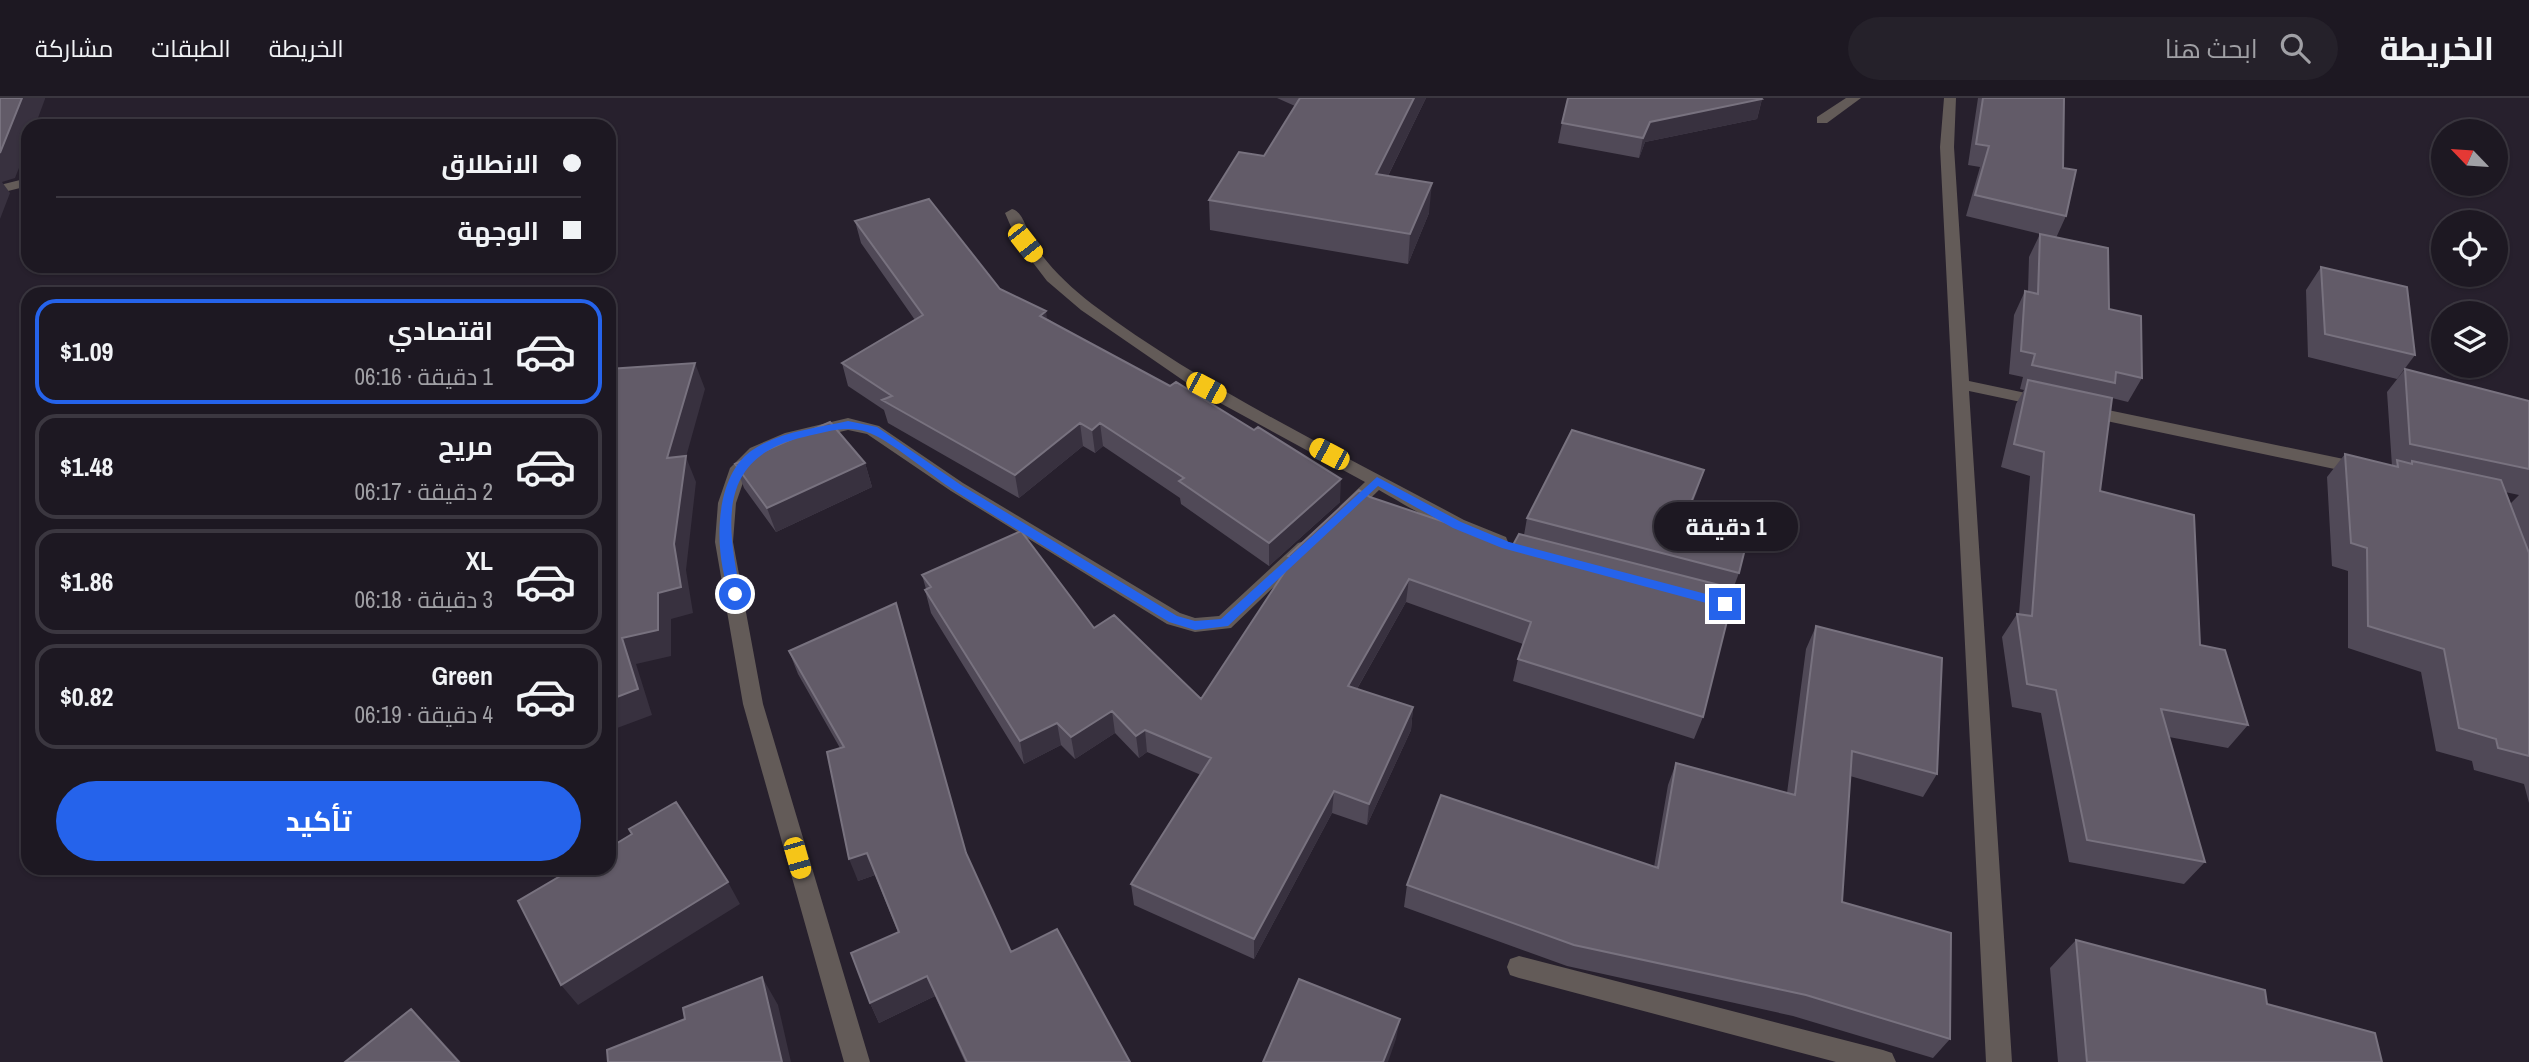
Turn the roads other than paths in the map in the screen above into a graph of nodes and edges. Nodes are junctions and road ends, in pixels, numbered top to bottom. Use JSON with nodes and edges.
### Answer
{"nodes":[{"id":1,"x":1855,"y":98,"type":"edge"},
{"id":2,"x":1950,"y":98,"type":"edge"},
{"id":3,"x":1822,"y":120,"type":"dead end"},
{"id":4,"x":21,"y":184,"type":"edge"},
{"id":5,"x":0,"y":189,"type":"edge"},
{"id":6,"x":1013,"y":213,"type":"dead end"},
{"id":7,"x":1960,"y":384,"type":"junction"},
{"id":8,"x":2381,"y":473,"type":"edge"},
{"id":9,"x":1377,"y":481,"type":"junction"},
{"id":10,"x":1518,"y":548,"type":"edge"},
{"id":11,"x":1519,"y":967,"type":"dead end"},
{"id":12,"x":857,"y":1062,"type":"edge"},
{"id":13,"x":1883,"y":1062,"type":"edge"},
{"id":14,"x":1999,"y":1062,"type":"edge"}],
"edges":[{"from":1,"to":3,"type":"street"},
{"from":2,"to":7,"type":"street"},
{"from":4,"to":5,"type":"street"},
{"from":6,"to":9,"type":"street"},
{"from":7,"to":8,"type":"street"},
{"from":7,"to":14,"type":"street"},
{"from":9,"to":10,"type":"street"},
{"from":9,"to":12,"type":"street"},
{"from":11,"to":13,"type":"street"}]}
